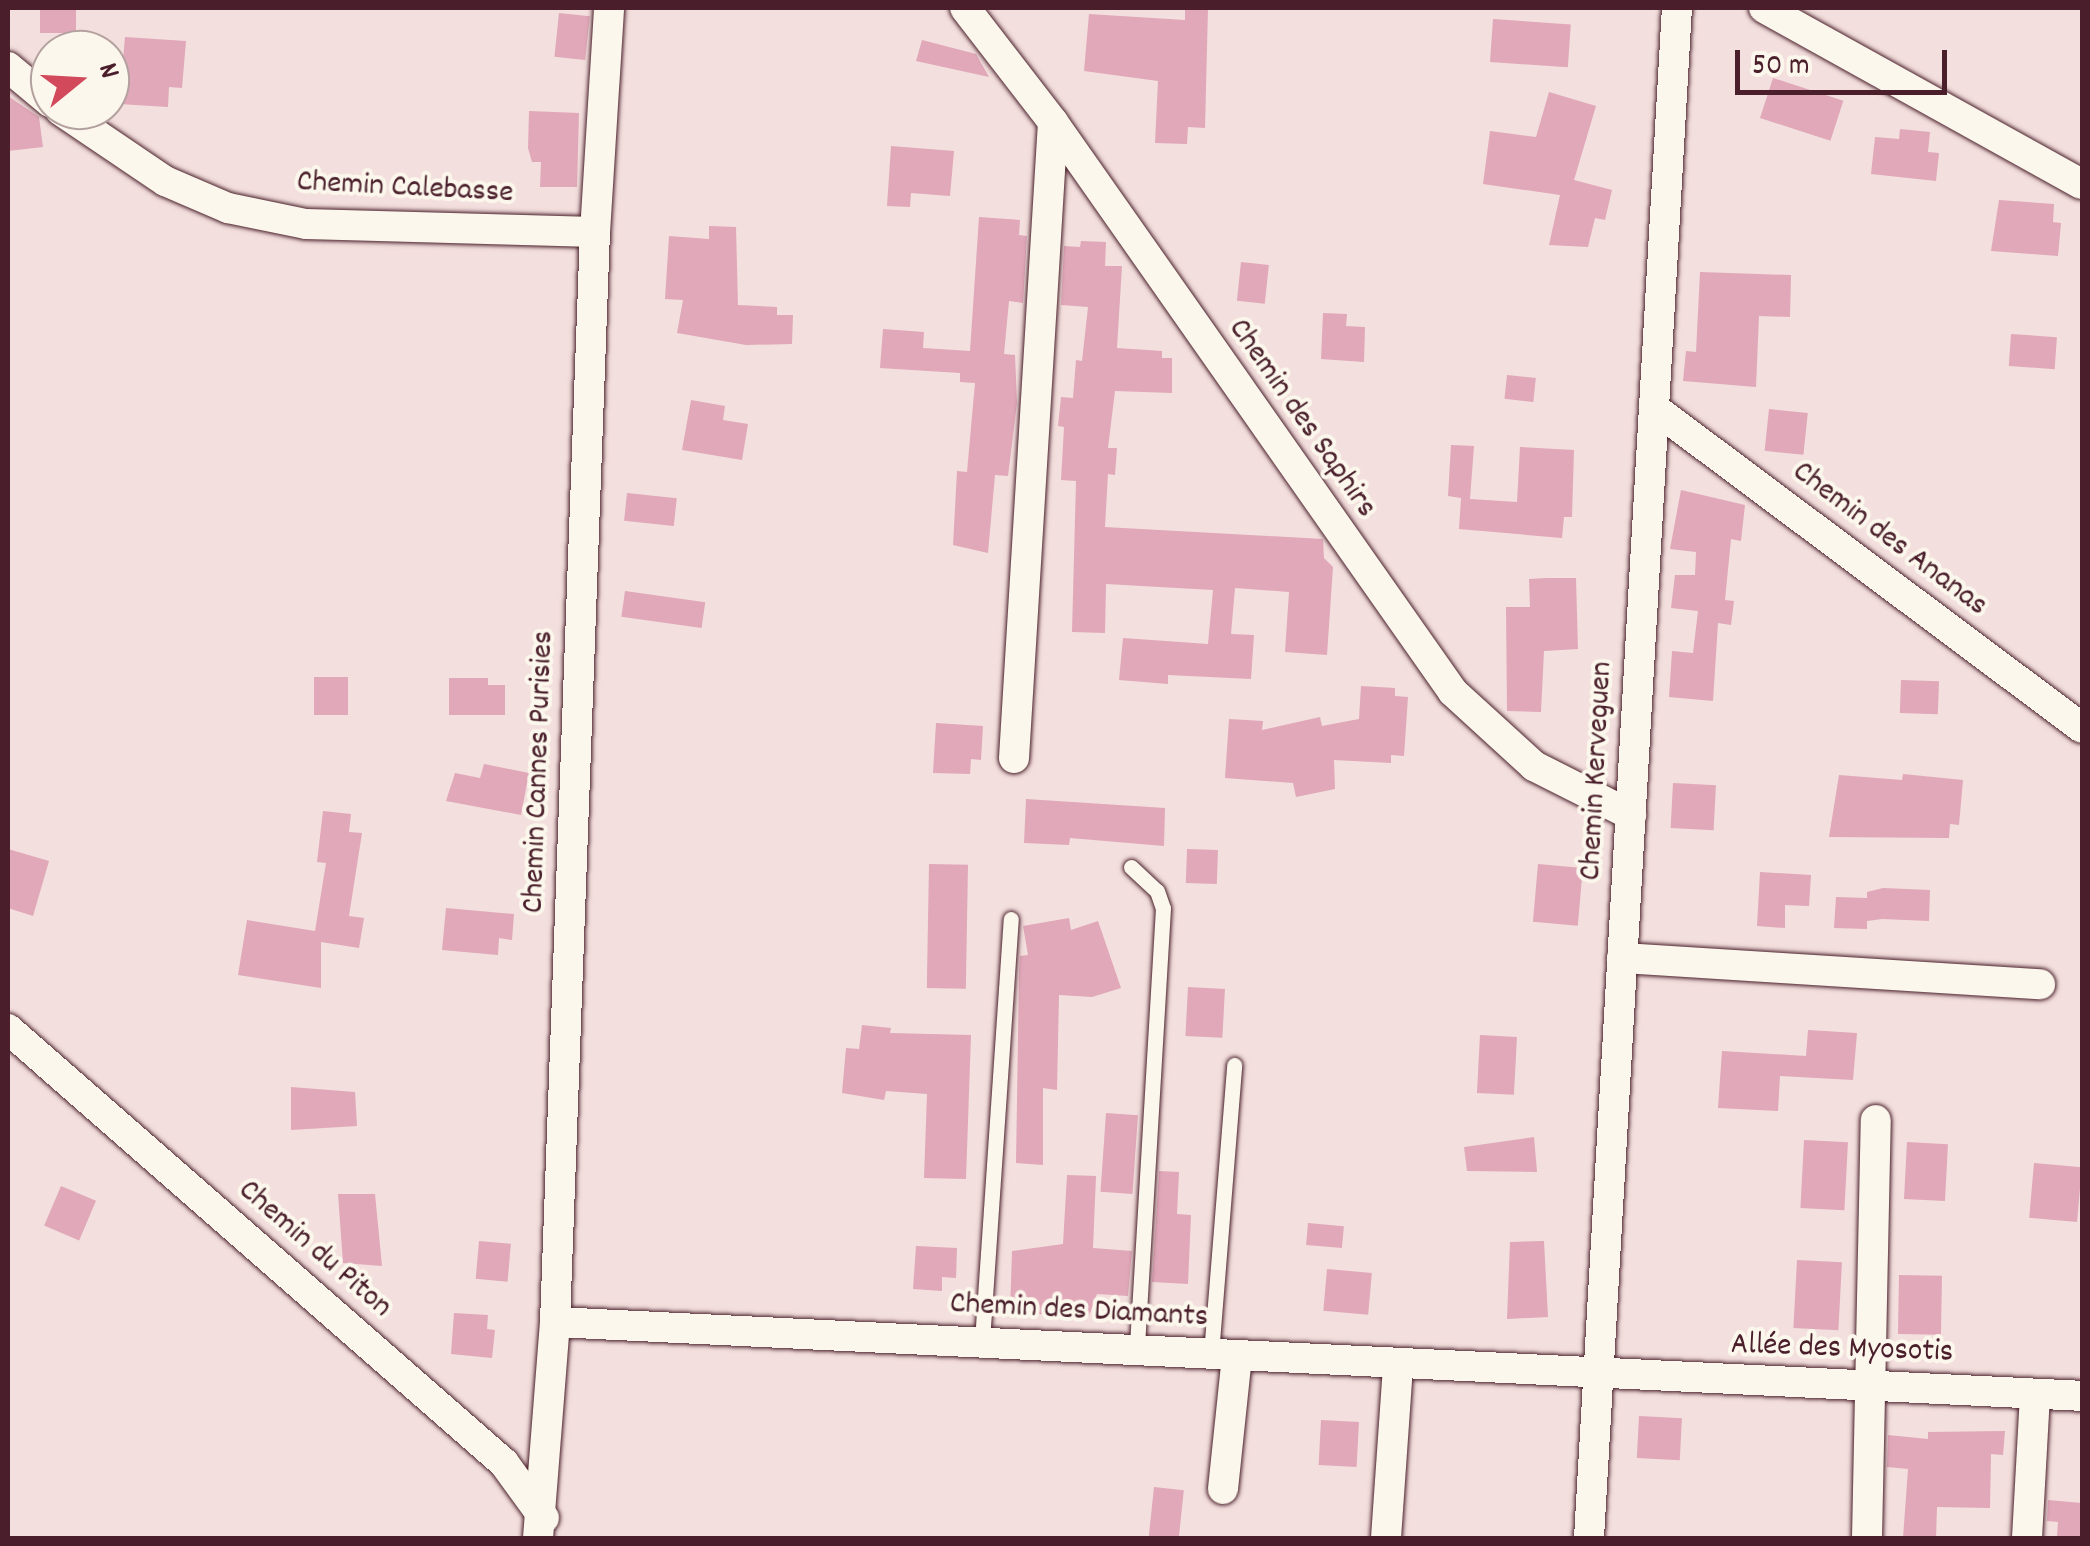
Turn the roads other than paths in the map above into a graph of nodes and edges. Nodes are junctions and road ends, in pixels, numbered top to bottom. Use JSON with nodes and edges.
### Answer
{"nodes":[{"id":1,"x":609,"y":8,"type":"edge"},
{"id":2,"x":965,"y":8,"type":"edge"},
{"id":3,"x":1677,"y":8,"type":"edge"},
{"id":4,"x":1764,"y":8,"type":"edge"},
{"id":5,"x":8,"y":67,"type":"edge"},
{"id":6,"x":30,"y":85,"type":"edge"},
{"id":7,"x":1053,"y":122,"type":"junction"},
{"id":8,"x":89,"y":130,"type":"edge"},
{"id":9,"x":2082,"y":184,"type":"edge"},
{"id":10,"x":594,"y":232,"type":"junction"},
{"id":11,"x":1654,"y":408,"type":"junction"},
{"id":12,"x":2082,"y":728,"type":"edge"},
{"id":13,"x":1014,"y":758,"type":"dead end"},
{"id":14,"x":1630,"y":815,"type":"junction"},
{"id":15,"x":1132,"y":866,"type":"dead end"},
{"id":16,"x":1011,"y":919,"type":"dead end"},
{"id":17,"x":1622,"y":958,"type":"junction"},
{"id":18,"x":2040,"y":984,"type":"dead end"},
{"id":19,"x":8,"y":1029,"type":"edge"},
{"id":20,"x":1234,"y":1064,"type":"dead end"},
{"id":21,"x":1876,"y":1120,"type":"dead end"},
{"id":22,"x":555,"y":1322,"type":"junction"},
{"id":23,"x":982,"y":1341,"type":"junction"},
{"id":24,"x":1137,"y":1350,"type":"junction"},
{"id":25,"x":1224,"y":1355,"type":"junction"},
{"id":26,"x":1398,"y":1365,"type":"junction"},
{"id":27,"x":1598,"y":1376,"type":"junction"},
{"id":28,"x":1870,"y":1384,"type":"junction"},
{"id":29,"x":2035,"y":1394,"type":"junction"},
{"id":30,"x":2082,"y":1396,"type":"edge"},
{"id":31,"x":1223,"y":1489,"type":"dead end"},
{"id":32,"x":538,"y":1524,"type":"edge"},
{"id":33,"x":557,"y":1538,"type":"edge"},
{"id":34,"x":1386,"y":1538,"type":"edge"},
{"id":35,"x":1589,"y":1538,"type":"edge"},
{"id":36,"x":1867,"y":1538,"type":"edge"},
{"id":37,"x":2027,"y":1538,"type":"edge"}],
"edges":[{"from":1,"to":10,"type":"street","name":"Chemin Cannes Purisies"},
{"from":2,"to":7,"type":"street","name":"Chemin des Saphirs"},
{"from":3,"to":11,"type":"street","name":"Chemin Kerveguen"},
{"from":4,"to":9,"type":"street"},
{"from":5,"to":6,"type":"street"},
{"from":7,"to":13,"type":"street"},
{"from":7,"to":14,"type":"street","name":"Chemin des Saphirs"},
{"from":8,"to":10,"type":"street","name":"Chemin Calebasse"},
{"from":10,"to":22,"type":"street","name":"Chemin Cannes Purisies"},
{"from":11,"to":12,"type":"street","name":"Chemin des Ananas"},
{"from":11,"to":14,"type":"street","name":"Chemin Kerveguen"},
{"from":14,"to":17,"type":"street","name":"Chemin Kerveguen"},
{"from":15,"to":24,"type":"lane"},
{"from":16,"to":23,"type":"lane"},
{"from":17,"to":18,"type":"street"},
{"from":17,"to":27,"type":"street","name":"Chemin Kerveguen"},
{"from":19,"to":32,"type":"street","name":"Chemin du Piton"},
{"from":20,"to":25,"type":"lane"},
{"from":21,"to":28,"type":"street"},
{"from":22,"to":23,"type":"street","name":"Chemin des Diamants"},
{"from":22,"to":32,"type":"street","name":"Chemin Cannes Purisies"},
{"from":23,"to":24,"type":"street","name":"Chemin des Diamants"},
{"from":24,"to":25,"type":"street","name":"Chemin des Diamants"},
{"from":25,"to":26,"type":"street","name":"Chemin des Diamants"},
{"from":25,"to":31,"type":"street"},
{"from":26,"to":27,"type":"street","name":"Chemin des Diamants"},
{"from":26,"to":34,"type":"street"},
{"from":27,"to":28,"type":"street","name":"Allée des Myosotis"},
{"from":27,"to":35,"type":"street","name":"Chemin Kerveguen"},
{"from":28,"to":29,"type":"street","name":"Allée des Myosotis"},
{"from":28,"to":36,"type":"street"},
{"from":29,"to":30,"type":"street","name":"Allée des Myosotis"},
{"from":29,"to":37,"type":"street"},
{"from":32,"to":33,"type":"street","name":"Chemin du Piton"}]}
